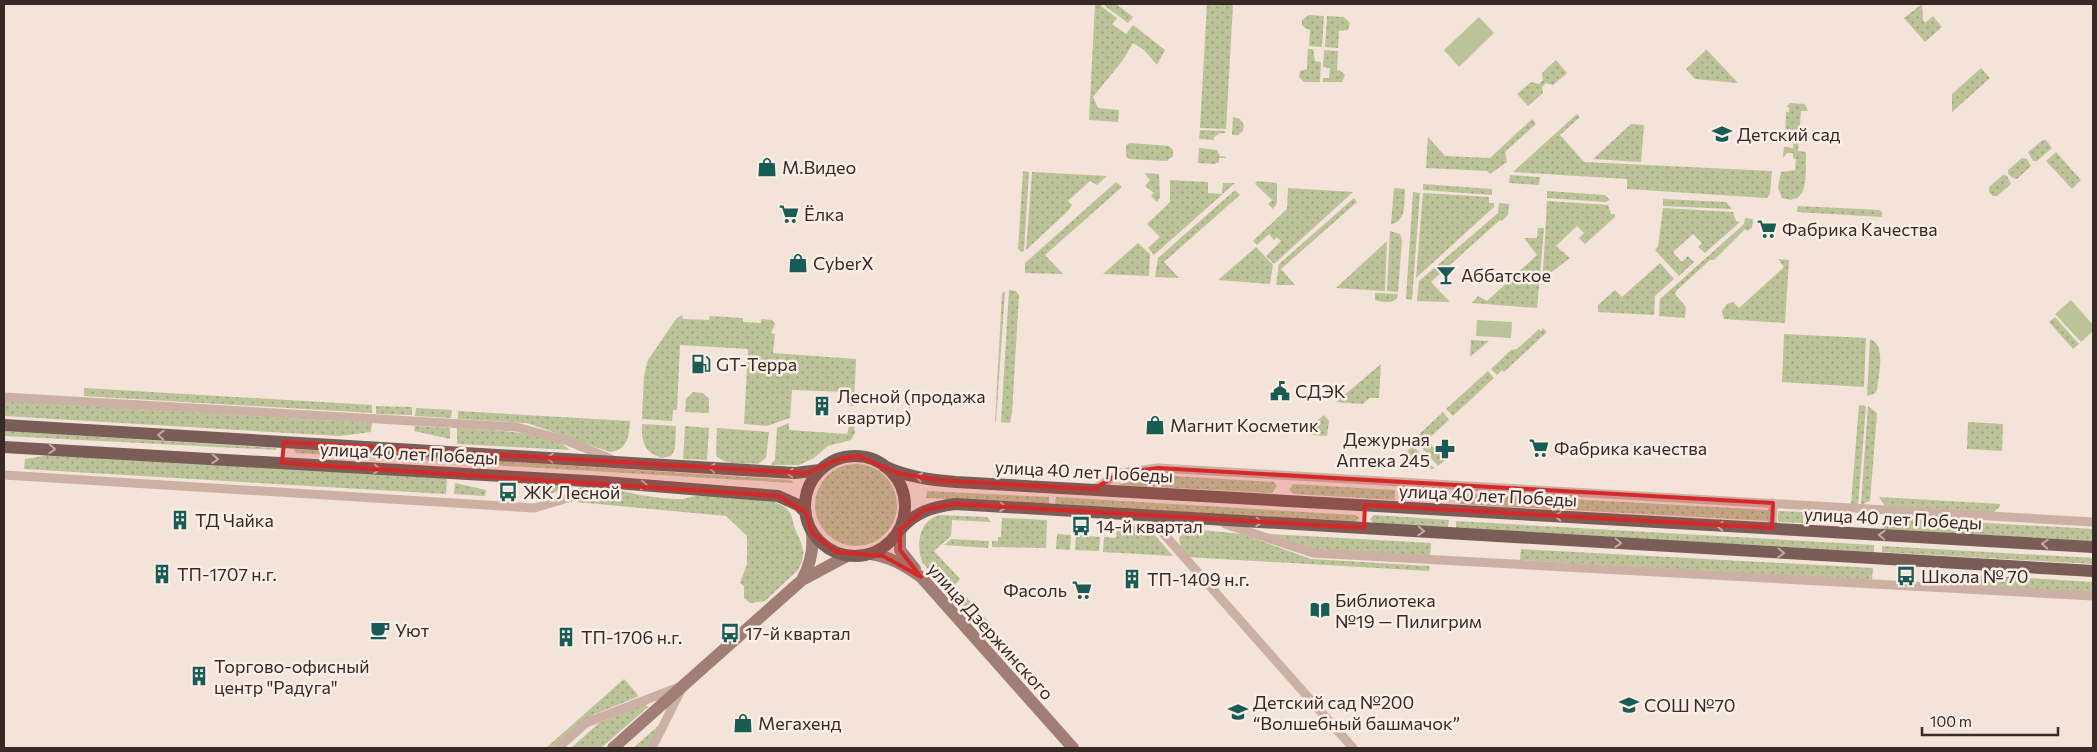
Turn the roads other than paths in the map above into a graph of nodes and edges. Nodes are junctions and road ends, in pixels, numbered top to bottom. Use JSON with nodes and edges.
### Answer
{"nodes":[{"id":1,"x":4,"y":396,"type":"edge"},
{"id":2,"x":4,"y":425,"type":"edge"},
{"id":3,"x":284,"y":442,"type":"junction"},
{"id":4,"x":4,"y":446,"type":"edge"},
{"id":5,"x":618,"y":462,"type":"junction"},
{"id":6,"x":282,"y":463,"type":"junction"},
{"id":7,"x":884,"y":466,"type":"junction"},
{"id":8,"x":820,"y":470,"type":"junction"},
{"id":9,"x":4,"y":475,"type":"edge"},
{"id":10,"x":604,"y":482,"type":"junction"},
{"id":11,"x":1094,"y":489,"type":"junction"},
{"id":12,"x":1772,"y":503,"type":"junction"},
{"id":13,"x":1365,"y":505,"type":"junction"},
{"id":14,"x":806,"y":513,"type":"junction"},
{"id":15,"x":1147,"y":515,"type":"junction"},
{"id":16,"x":1210,"y":519,"type":"junction"},
{"id":17,"x":2093,"y":522,"type":"edge"},
{"id":18,"x":1364,"y":528,"type":"junction"},
{"id":19,"x":1772,"y":528,"type":"junction"},
{"id":20,"x":900,"y":530,"type":"junction"},
{"id":21,"x":812,"y":532,"type":"junction"},
{"id":22,"x":2093,"y":547,"type":"edge"},
{"id":23,"x":871,"y":554,"type":"junction"},
{"id":24,"x":847,"y":556,"type":"junction"},
{"id":25,"x":2093,"y":571,"type":"edge"},
{"id":26,"x":921,"y":577,"type":"junction"},
{"id":27,"x":802,"y":580,"type":"junction"},
{"id":28,"x":2093,"y":596,"type":"edge"},
{"id":29,"x":684,"y":686,"type":"junction"},
{"id":30,"x":558,"y":748,"type":"edge"},
{"id":31,"x":613,"y":748,"type":"edge"},
{"id":32,"x":652,"y":748,"type":"edge"},
{"id":33,"x":1073,"y":748,"type":"edge"},
{"id":34,"x":1353,"y":748,"type":"edge"}],
"edges":[{"from":1,"to":5,"type":"street","name":"улица 40 лет Победы"},
{"from":3,"to":2,"type":"main road","name":"улица 40 лет Победы","one_way":true},
{"from":5,"to":3,"type":"main road","name":"улица 40 лет Победы","one_way":true},
{"from":3,"to":6,"type":"main road"},
{"from":4,"to":6,"type":"main road","name":"улица 40 лет Победы","one_way":true},
{"from":8,"to":5,"type":"main road","name":"улица 40 лет Победы","one_way":true},
{"from":6,"to":10,"type":"main road","name":"улица 40 лет Победы","one_way":true},
{"from":7,"to":8,"type":"main road"},
{"from":11,"to":7,"type":"main road","name":"улица 40 лет Победы","one_way":true},
{"from":7,"to":20,"type":"main road"},
{"from":8,"to":14,"type":"main road"},
{"from":9,"to":10,"type":"street"},
{"from":10,"to":14,"type":"main road","name":"улица 40 лет Победы","one_way":true},
{"from":11,"to":12,"type":"street"},
{"from":11,"to":13,"type":"main road","name":"улица 40 лет Победы"},
{"from":12,"to":17,"type":"street"},
{"from":12,"to":19,"type":"street"},
{"from":13,"to":18,"type":"main road"},
{"from":19,"to":13,"type":"main road","name":"улица 40 лет Победы","one_way":true},
{"from":14,"to":21,"type":"main road"},
{"from":15,"to":16,"type":"main road"},
{"from":20,"to":15,"type":"main road","one_way":true},
{"from":15,"to":34,"type":"street"},
{"from":16,"to":18,"type":"main road","one_way":true},
{"from":16,"to":28,"type":"street"},
{"from":18,"to":25,"type":"main road","one_way":true},
{"from":22,"to":19,"type":"main road","name":"улица 40 лет Победы","one_way":true},
{"from":20,"to":23,"type":"main road"},
{"from":20,"to":26,"type":"main road"},
{"from":21,"to":24,"type":"main road"},
{"from":21,"to":27,"type":"main road"},
{"from":23,"to":24,"type":"main road"},
{"from":23,"to":26,"type":"main road","name":"улица Дзержинского"},
{"from":24,"to":27,"type":"main road"},
{"from":26,"to":33,"type":"main road","name":"улица Дзержинского"},
{"from":27,"to":29,"type":"main road"},
{"from":29,"to":30,"type":"street"},
{"from":29,"to":31,"type":"main road"},
{"from":29,"to":32,"type":"street"}]}
